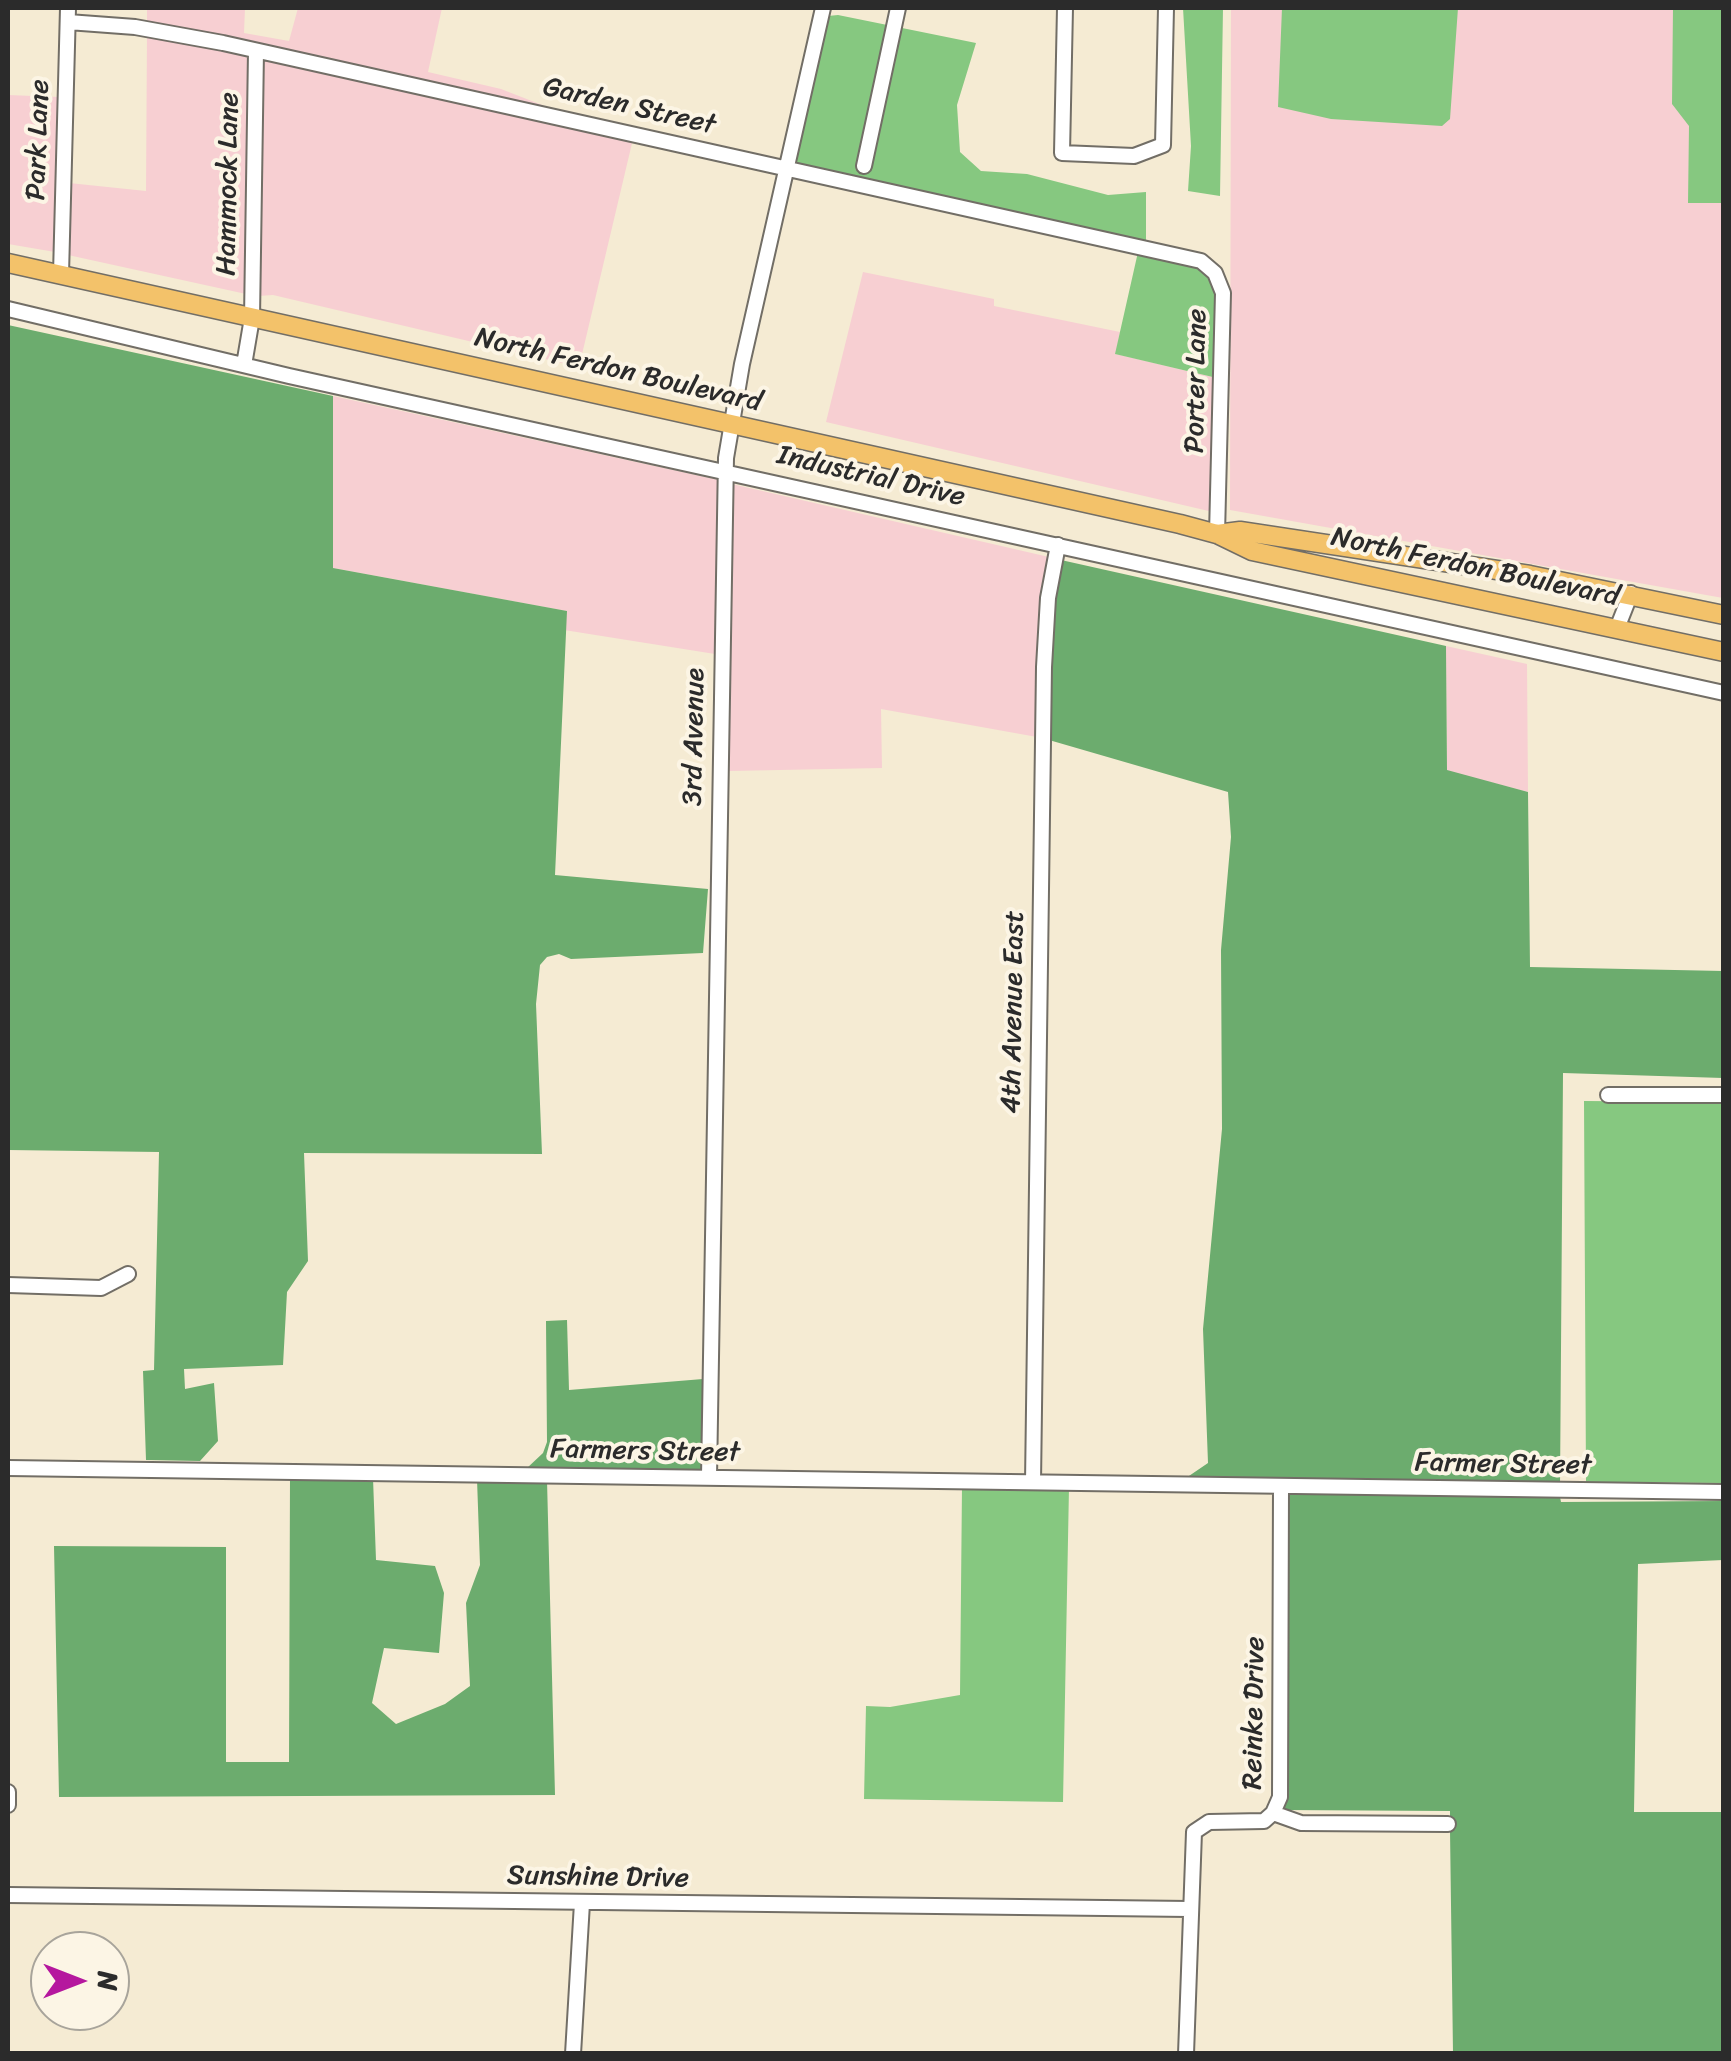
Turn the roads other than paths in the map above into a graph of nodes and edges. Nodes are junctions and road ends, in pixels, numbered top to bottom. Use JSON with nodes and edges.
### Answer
{"nodes":[{"id":1,"x":823,"y":8,"type":"edge"},
{"id":2,"x":898,"y":8,"type":"edge"},
{"id":3,"x":1065,"y":8,"type":"edge"},
{"id":4,"x":1166,"y":8,"type":"edge"},
{"id":5,"x":66,"y":12,"type":"edge"},
{"id":6,"x":256,"y":51,"type":"junction"},
{"id":7,"x":864,"y":166,"type":"dead end"},
{"id":8,"x":786,"y":168,"type":"junction"},
{"id":9,"x":1177,"y":255,"type":"joint"},
{"id":10,"x":8,"y":263,"type":"edge"},
{"id":11,"x":61,"y":274,"type":"junction"},
{"id":12,"x":8,"y":309,"type":"edge"},
{"id":13,"x":252,"y":318,"type":"junction"},
{"id":14,"x":244,"y":365,"type":"junction"},
{"id":15,"x":731,"y":424,"type":"junction"},
{"id":16,"x":726,"y":469,"type":"junction"},
{"id":17,"x":1217,"y":534,"type":"junction"},
{"id":18,"x":1058,"y":545,"type":"junction"},
{"id":19,"x":1632,"y":593,"type":"junction"},
{"id":20,"x":1724,"y":615,"type":"edge"},
{"id":21,"x":1618,"y":626,"type":"junction"},
{"id":22,"x":1724,"y":652,"type":"edge"},
{"id":23,"x":1724,"y":693,"type":"edge"},
{"id":24,"x":1724,"y":1095,"type":"edge"},
{"id":25,"x":1608,"y":1096,"type":"dead end"},
{"id":26,"x":128,"y":1274,"type":"dead end"},
{"id":27,"x":8,"y":1285,"type":"edge"},
{"id":28,"x":8,"y":1468,"type":"edge"},
{"id":29,"x":709,"y":1477,"type":"junction"},
{"id":30,"x":1033,"y":1482,"type":"junction"},
{"id":31,"x":1281,"y":1487,"type":"junction"},
{"id":32,"x":1724,"y":1492,"type":"edge"},
{"id":33,"x":8,"y":1792,"type":"edge"},
{"id":34,"x":8,"y":1805,"type":"edge"},
{"id":35,"x":1274,"y":1813,"type":"junction"},
{"id":36,"x":1448,"y":1824,"type":"dead end"},
{"id":37,"x":8,"y":1895,"type":"edge"},
{"id":38,"x":582,"y":1903,"type":"junction"},
{"id":39,"x":1189,"y":1909,"type":"junction"},
{"id":40,"x":573,"y":2054,"type":"edge"},
{"id":41,"x":1186,"y":2054,"type":"edge"}],
"edges":[{"from":1,"to":8,"type":"street","name":"3rd Avenue"},
{"from":2,"to":7,"type":"street"},
{"from":3,"to":4,"type":"street"},
{"from":5,"to":6,"type":"street","name":"Garden Street"},
{"from":5,"to":11,"type":"street","name":"Park Lane"},
{"from":6,"to":8,"type":"street","name":"Garden Street"},
{"from":6,"to":13,"type":"street","name":"Hammock Lane"},
{"from":8,"to":9,"type":"street","name":"Garden Street"},
{"from":8,"to":15,"type":"street","name":"3rd Avenue"},
{"from":9,"to":17,"type":"street","name":"Porter Lane"},
{"from":10,"to":11,"type":"main road","name":"North Ferdon Boulevard"},
{"from":11,"to":13,"type":"main road","name":"North Ferdon Boulevard"},
{"from":12,"to":14,"type":"street","name":"Industrial Drive"},
{"from":13,"to":14,"type":"street","name":"Hammock Lane"},
{"from":13,"to":15,"type":"main road","name":"North Ferdon Boulevard"},
{"from":14,"to":16,"type":"street","name":"Industrial Drive"},
{"from":15,"to":16,"type":"street","name":"3rd Avenue"},
{"from":15,"to":17,"type":"main road","name":"North Ferdon Boulevard"},
{"from":16,"to":18,"type":"street","name":"Industrial Drive"},
{"from":16,"to":29,"type":"street","name":"3rd Avenue"},
{"from":17,"to":19,"type":"main road","name":"North Ferdon Boulevard"},
{"from":17,"to":21,"type":"main road","name":"North Ferdon Boulevard"},
{"from":18,"to":23,"type":"street","name":"Industrial Drive"},
{"from":18,"to":30,"type":"street","name":"4th Avenue East"},
{"from":19,"to":20,"type":"main road","name":"North Ferdon Boulevard"},
{"from":19,"to":21,"type":"street"},
{"from":21,"to":22,"type":"main road","name":"North Ferdon Boulevard"},
{"from":24,"to":25,"type":"street"},
{"from":26,"to":27,"type":"street"},
{"from":28,"to":29,"type":"street","name":"Farmers Street"},
{"from":29,"to":30,"type":"street","name":"Farmers Street"},
{"from":30,"to":31,"type":"street","name":"Farmers Street"},
{"from":31,"to":32,"type":"street","name":"Farmer Street"},
{"from":31,"to":35,"type":"street","name":"Reinke Drive"},
{"from":33,"to":34,"type":"street"},
{"from":35,"to":36,"type":"street"},
{"from":35,"to":39,"type":"street","name":"Reinke Drive"},
{"from":37,"to":38,"type":"street","name":"Sunshine Drive"},
{"from":38,"to":39,"type":"street","name":"Sunshine Drive"},
{"from":38,"to":40,"type":"street"},
{"from":39,"to":41,"type":"street","name":"Reinke Drive"}]}
